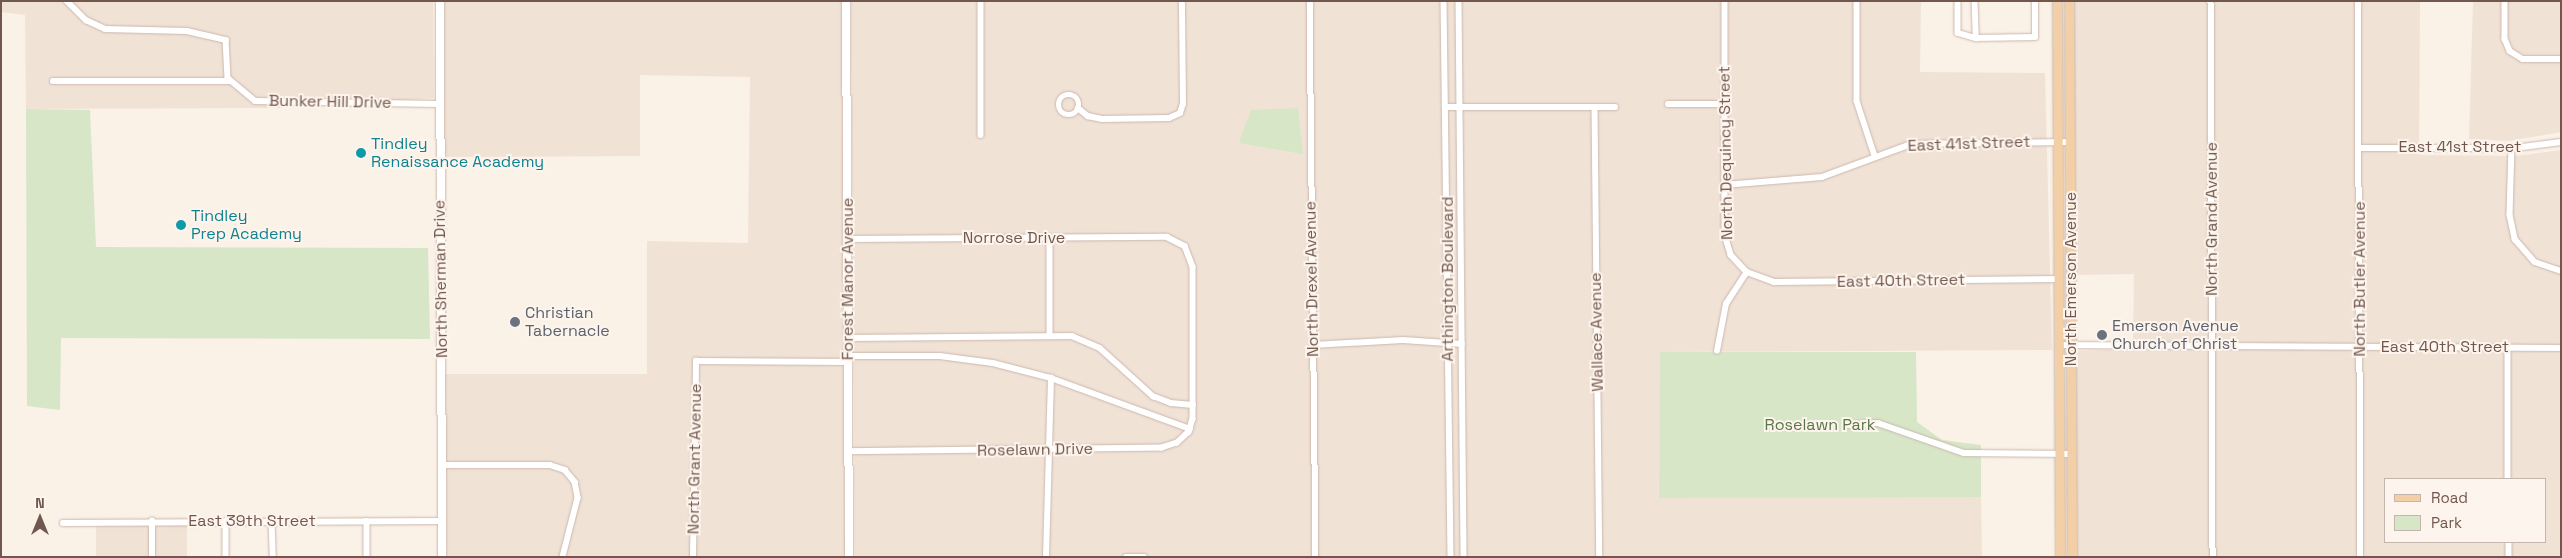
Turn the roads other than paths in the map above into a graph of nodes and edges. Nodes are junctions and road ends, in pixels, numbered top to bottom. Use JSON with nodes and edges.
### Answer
{"nodes":[{"id":1,"x":67,"y":1,"type":"edge"},
{"id":2,"x":440,"y":1,"type":"edge"},
{"id":3,"x":846,"y":1,"type":"edge"},
{"id":4,"x":981,"y":1,"type":"edge"},
{"id":5,"x":1182,"y":1,"type":"edge"},
{"id":6,"x":1310,"y":1,"type":"edge"},
{"id":7,"x":1444,"y":1,"type":"edge"},
{"id":8,"x":1459,"y":1,"type":"edge"},
{"id":9,"x":1725,"y":1,"type":"edge"},
{"id":10,"x":1857,"y":1,"type":"edge"},
{"id":11,"x":1958,"y":1,"type":"edge"},
{"id":12,"x":1975,"y":1,"type":"edge"},
{"id":13,"x":2034,"y":1,"type":"edge"},
{"id":14,"x":2057,"y":1,"type":"edge"},
{"id":15,"x":2069,"y":1,"type":"edge"},
{"id":16,"x":2211,"y":1,"type":"edge"},
{"id":17,"x":2358,"y":1,"type":"edge"},
{"id":18,"x":2505,"y":1,"type":"edge"},
{"id":19,"x":1976,"y":38,"type":"junction"},
{"id":20,"x":2561,"y":59,"type":"edge"},
{"id":21,"x":53,"y":81,"type":"dead end"},
{"id":22,"x":230,"y":81,"type":"junction"},
{"id":23,"x":440,"y":104,"type":"junction"},
{"id":24,"x":1668,"y":104,"type":"dead end"},
{"id":25,"x":1724,"y":104,"type":"junction"},
{"id":26,"x":1446,"y":106,"type":"junction"},
{"id":27,"x":1459,"y":106,"type":"junction"},
{"id":28,"x":1615,"y":107,"type":"dead end"},
{"id":29,"x":1078,"y":108,"type":"dead end"},
{"id":30,"x":1595,"y":108,"type":"junction"},
{"id":31,"x":982,"y":135,"type":"dead end"},
{"id":32,"x":2058,"y":142,"type":"junction"},
{"id":33,"x":2070,"y":142,"type":"junction"},
{"id":34,"x":2561,"y":142,"type":"edge"},
{"id":35,"x":2359,"y":148,"type":"junction"},
{"id":36,"x":2512,"y":148,"type":"junction"},
{"id":37,"x":1875,"y":156,"type":"junction"},
{"id":38,"x":1724,"y":185,"type":"junction"},
{"id":39,"x":1050,"y":238,"type":"junction"},
{"id":40,"x":848,"y":240,"type":"junction"},
{"id":41,"x":2561,"y":271,"type":"edge"},
{"id":42,"x":1747,"y":272,"type":"junction"},
{"id":43,"x":2058,"y":279,"type":"junction"},
{"id":44,"x":1050,"y":334,"type":"junction"},
{"id":45,"x":848,"y":338,"type":"junction"},
{"id":46,"x":1448,"y":344,"type":"junction"},
{"id":47,"x":1462,"y":344,"type":"junction"},
{"id":48,"x":1313,"y":345,"type":"junction"},
{"id":49,"x":2058,"y":345,"type":"junction"},
{"id":50,"x":2071,"y":345,"type":"junction"},
{"id":51,"x":2212,"y":347,"type":"junction"},
{"id":52,"x":2360,"y":347,"type":"junction"},
{"id":53,"x":2508,"y":347,"type":"junction"},
{"id":54,"x":2561,"y":348,"type":"edge"},
{"id":55,"x":1716,"y":350,"type":"dead end"},
{"id":56,"x":848,"y":359,"type":"junction"},
{"id":57,"x":1051,"y":378,"type":"junction"},
{"id":58,"x":1193,"y":405,"type":"junction"},
{"id":59,"x":1848,"y":425,"type":"dead end"},
{"id":60,"x":1190,"y":429,"type":"junction"},
{"id":61,"x":1050,"y":450,"type":"junction"},
{"id":62,"x":848,"y":452,"type":"junction"},
{"id":63,"x":2059,"y":454,"type":"junction"},
{"id":64,"x":2072,"y":454,"type":"junction"},
{"id":65,"x":442,"y":465,"type":"junction"},
{"id":66,"x":2508,"y":478,"type":"edge"},
{"id":67,"x":152,"y":521,"type":"junction"},
{"id":68,"x":226,"y":521,"type":"junction"},
{"id":69,"x":272,"y":521,"type":"junction"},
{"id":70,"x":367,"y":521,"type":"junction"},
{"id":71,"x":442,"y":521,"type":"junction"},
{"id":72,"x":63,"y":523,"type":"dead end"},
{"id":73,"x":2509,"y":543,"type":"edge"},
{"id":74,"x":152,"y":557,"type":"edge"},
{"id":75,"x":226,"y":557,"type":"edge"},
{"id":76,"x":273,"y":557,"type":"edge"},
{"id":77,"x":367,"y":557,"type":"edge"},
{"id":78,"x":442,"y":557,"type":"edge"},
{"id":79,"x":563,"y":557,"type":"edge"},
{"id":80,"x":693,"y":557,"type":"edge"},
{"id":81,"x":849,"y":557,"type":"edge"},
{"id":82,"x":1046,"y":557,"type":"edge"},
{"id":83,"x":1126,"y":557,"type":"edge"},
{"id":84,"x":1144,"y":557,"type":"edge"},
{"id":85,"x":1316,"y":557,"type":"edge"},
{"id":86,"x":1451,"y":557,"type":"edge"},
{"id":87,"x":1464,"y":557,"type":"edge"},
{"id":88,"x":1600,"y":557,"type":"edge"},
{"id":89,"x":2060,"y":557,"type":"edge"},
{"id":90,"x":2072,"y":557,"type":"edge"},
{"id":91,"x":2213,"y":557,"type":"edge"},
{"id":92,"x":2361,"y":557,"type":"edge"},
{"id":93,"x":2509,"y":557,"type":"edge"}],
"edges":[{"from":1,"to":22,"type":"street"},
{"from":2,"to":23,"type":"main road","name":"North Sherman Drive"},
{"from":3,"to":40,"type":"main road","name":"Forest Manor Avenue"},
{"from":4,"to":31,"type":"street"},
{"from":5,"to":29,"type":"street"},
{"from":6,"to":48,"type":"street","name":"North Drexel Avenue"},
{"from":7,"to":26,"type":"street","name":"Arthington Boulevard"},
{"from":8,"to":27,"type":"street","name":"Arthington Boulevard"},
{"from":9,"to":25,"type":"street","name":"North Dequincy Street"},
{"from":10,"to":37,"type":"street"},
{"from":11,"to":19,"type":"street"},
{"from":12,"to":19,"type":"street"},
{"from":13,"to":19,"type":"street"},
{"from":14,"to":32,"type":"main road","name":"North Emerson Avenue"},
{"from":15,"to":33,"type":"main road","name":"North Emerson Avenue"},
{"from":16,"to":51,"type":"street","name":"North Grand Avenue"},
{"from":17,"to":35,"type":"street","name":"North Butler Avenue"},
{"from":18,"to":20,"type":"street"},
{"from":21,"to":22,"type":"street"},
{"from":22,"to":23,"type":"street","name":"Bunker Hill Drive"},
{"from":23,"to":65,"type":"main road","name":"North Sherman Drive"},
{"from":24,"to":25,"type":"street"},
{"from":25,"to":38,"type":"street","name":"North Dequincy Street"},
{"from":26,"to":27,"type":"street"},
{"from":26,"to":46,"type":"street","name":"Arthington Boulevard"},
{"from":27,"to":30,"type":"street"},
{"from":27,"to":47,"type":"street","name":"Arthington Boulevard"},
{"from":28,"to":30,"type":"street"},
{"from":30,"to":88,"type":"street","name":"Wallace Avenue"},
{"from":32,"to":33,"type":"street","name":"East 41st Street"},
{"from":32,"to":37,"type":"street","name":"East 41st Street"},
{"from":32,"to":43,"type":"main road","name":"North Emerson Avenue"},
{"from":33,"to":50,"type":"main road","name":"North Emerson Avenue"},
{"from":34,"to":36,"type":"street","name":"East 41st Street"},
{"from":35,"to":36,"type":"street","name":"East 41st Street"},
{"from":35,"to":52,"type":"street","name":"North Butler Avenue"},
{"from":36,"to":41,"type":"street"},
{"from":37,"to":38,"type":"street","name":"East 41st Street"},
{"from":38,"to":42,"type":"street","name":"North Dequincy Street"},
{"from":39,"to":40,"type":"street","name":"Norrose Drive"},
{"from":39,"to":44,"type":"street"},
{"from":39,"to":58,"type":"street","name":"Norrose Drive"},
{"from":40,"to":45,"type":"main road","name":"Forest Manor Avenue"},
{"from":42,"to":43,"type":"street","name":"East 40th Street"},
{"from":42,"to":55,"type":"street"},
{"from":43,"to":49,"type":"main road","name":"North Emerson Avenue"},
{"from":44,"to":45,"type":"street"},
{"from":44,"to":58,"type":"street"},
{"from":45,"to":56,"type":"main road","name":"Forest Manor Avenue"},
{"from":46,"to":47,"type":"street"},
{"from":46,"to":48,"type":"street"},
{"from":46,"to":86,"type":"street","name":"Arthington Boulevard"},
{"from":47,"to":87,"type":"street","name":"Arthington Boulevard"},
{"from":48,"to":85,"type":"street","name":"North Drexel Avenue"},
{"from":49,"to":50,"type":"street","name":"East 40th Street"},
{"from":49,"to":63,"type":"main road","name":"North Emerson Avenue"},
{"from":50,"to":51,"type":"street","name":"East 40th Street"},
{"from":50,"to":64,"type":"main road","name":"North Emerson Avenue"},
{"from":51,"to":52,"type":"street","name":"East 40th Street"},
{"from":51,"to":91,"type":"street","name":"North Grand Avenue"},
{"from":52,"to":53,"type":"street","name":"East 40th Street"},
{"from":52,"to":92,"type":"street","name":"North Butler Avenue"},
{"from":53,"to":54,"type":"street","name":"East 40th Street"},
{"from":53,"to":66,"type":"street"},
{"from":56,"to":57,"type":"street"},
{"from":56,"to":62,"type":"main road","name":"Forest Manor Avenue"},
{"from":56,"to":80,"type":"street","name":"North Grant Avenue"},
{"from":57,"to":60,"type":"street"},
{"from":57,"to":61,"type":"street"},
{"from":58,"to":60,"type":"street"},
{"from":59,"to":63,"type":"street"},
{"from":60,"to":61,"type":"street","name":"Roselawn Drive"},
{"from":61,"to":62,"type":"street","name":"Roselawn Drive"},
{"from":61,"to":82,"type":"street"},
{"from":62,"to":81,"type":"main road","name":"Forest Manor Avenue"},
{"from":63,"to":64,"type":"street"},
{"from":63,"to":89,"type":"main road","name":"North Emerson Avenue"},
{"from":64,"to":90,"type":"main road","name":"North Emerson Avenue"},
{"from":65,"to":71,"type":"main road","name":"North Sherman Drive"},
{"from":65,"to":79,"type":"street"},
{"from":67,"to":68,"type":"street","name":"East 39th Street"},
{"from":67,"to":72,"type":"street","name":"East 39th Street"},
{"from":67,"to":74,"type":"street"},
{"from":68,"to":69,"type":"street","name":"East 39th Street"},
{"from":68,"to":75,"type":"street"},
{"from":69,"to":70,"type":"street","name":"East 39th Street"},
{"from":69,"to":76,"type":"street"},
{"from":70,"to":71,"type":"street","name":"East 39th Street"},
{"from":70,"to":77,"type":"street"},
{"from":71,"to":78,"type":"main road","name":"North Sherman Drive"},
{"from":73,"to":93,"type":"street"},
{"from":83,"to":84,"type":"street"}]}
